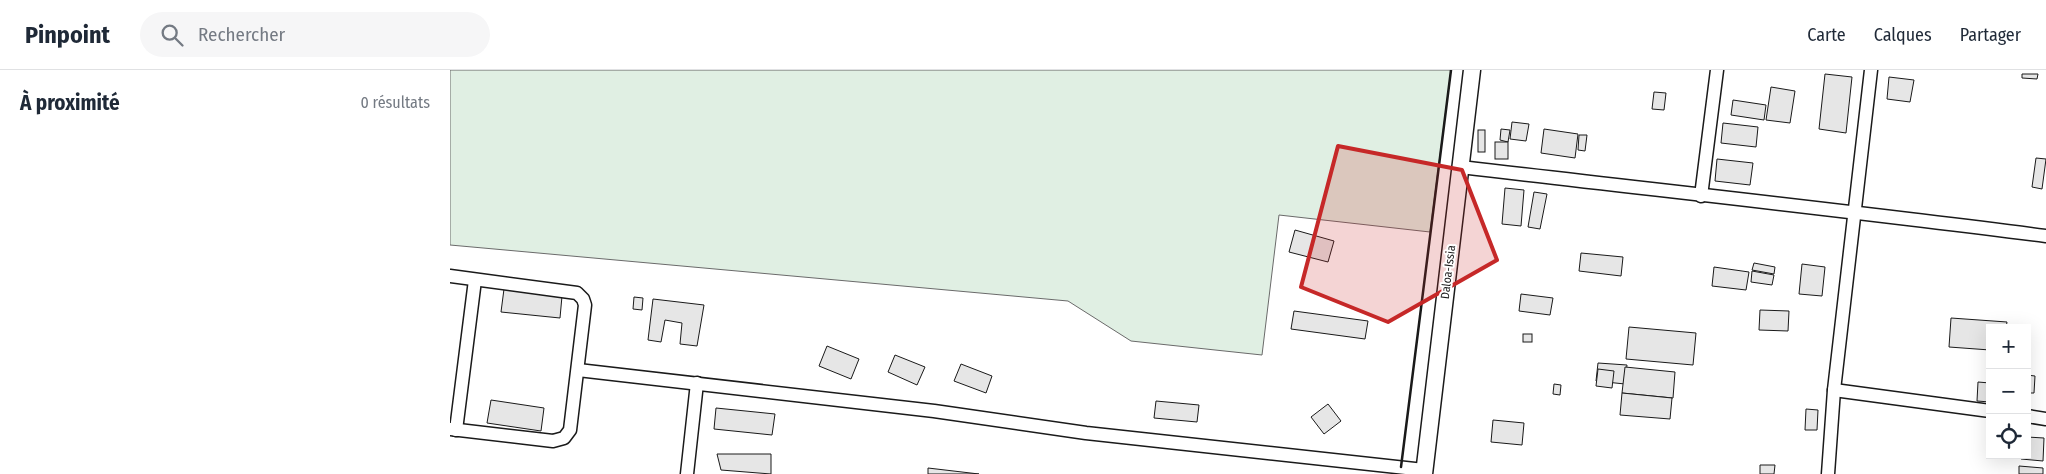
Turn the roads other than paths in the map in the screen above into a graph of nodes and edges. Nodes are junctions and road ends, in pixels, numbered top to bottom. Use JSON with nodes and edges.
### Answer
{"nodes":[{"id":1,"x":1472,"y":70,"type":"edge"},
{"id":2,"x":1717,"y":70,"type":"edge"},
{"id":3,"x":1871,"y":70,"type":"edge"},
{"id":4,"x":1462,"y":167,"type":"junction"},
{"id":5,"x":1701,"y":196,"type":"junction"},
{"id":6,"x":1854,"y":211,"type":"junction"},
{"id":7,"x":2046,"y":236,"type":"edge"},
{"id":8,"x":450,"y":276,"type":"edge"},
{"id":9,"x":475,"y":280,"type":"junction"},
{"id":10,"x":578,"y":370,"type":"junction"},
{"id":11,"x":697,"y":383,"type":"junction"},
{"id":12,"x":1834,"y":390,"type":"junction"},
{"id":13,"x":1986,"y":410,"type":"edge"},
{"id":14,"x":2031,"y":417,"type":"edge"},
{"id":15,"x":2046,"y":419,"type":"edge"},
{"id":16,"x":453,"y":429,"type":"edge"},
{"id":17,"x":1424,"y":472,"type":"edge"},
{"id":18,"x":687,"y":474,"type":"edge"},
{"id":19,"x":1828,"y":474,"type":"edge"}],
"edges":[{"from":1,"to":4,"type":"main road","name":"Daloa-Issia"},
{"from":2,"to":5,"type":"street"},
{"from":3,"to":6,"type":"street"},
{"from":4,"to":5,"type":"street"},
{"from":4,"to":17,"type":"main road","name":"Daloa-Issia"},
{"from":5,"to":6,"type":"street"},
{"from":6,"to":7,"type":"street"},
{"from":6,"to":12,"type":"street"},
{"from":8,"to":9,"type":"street"},
{"from":9,"to":10,"type":"street"},
{"from":9,"to":16,"type":"street"},
{"from":10,"to":11,"type":"street"},
{"from":10,"to":16,"type":"street"},
{"from":11,"to":17,"type":"street"},
{"from":11,"to":18,"type":"street"},
{"from":12,"to":13,"type":"street"},
{"from":12,"to":19,"type":"street"},
{"from":14,"to":15,"type":"street"}]}
